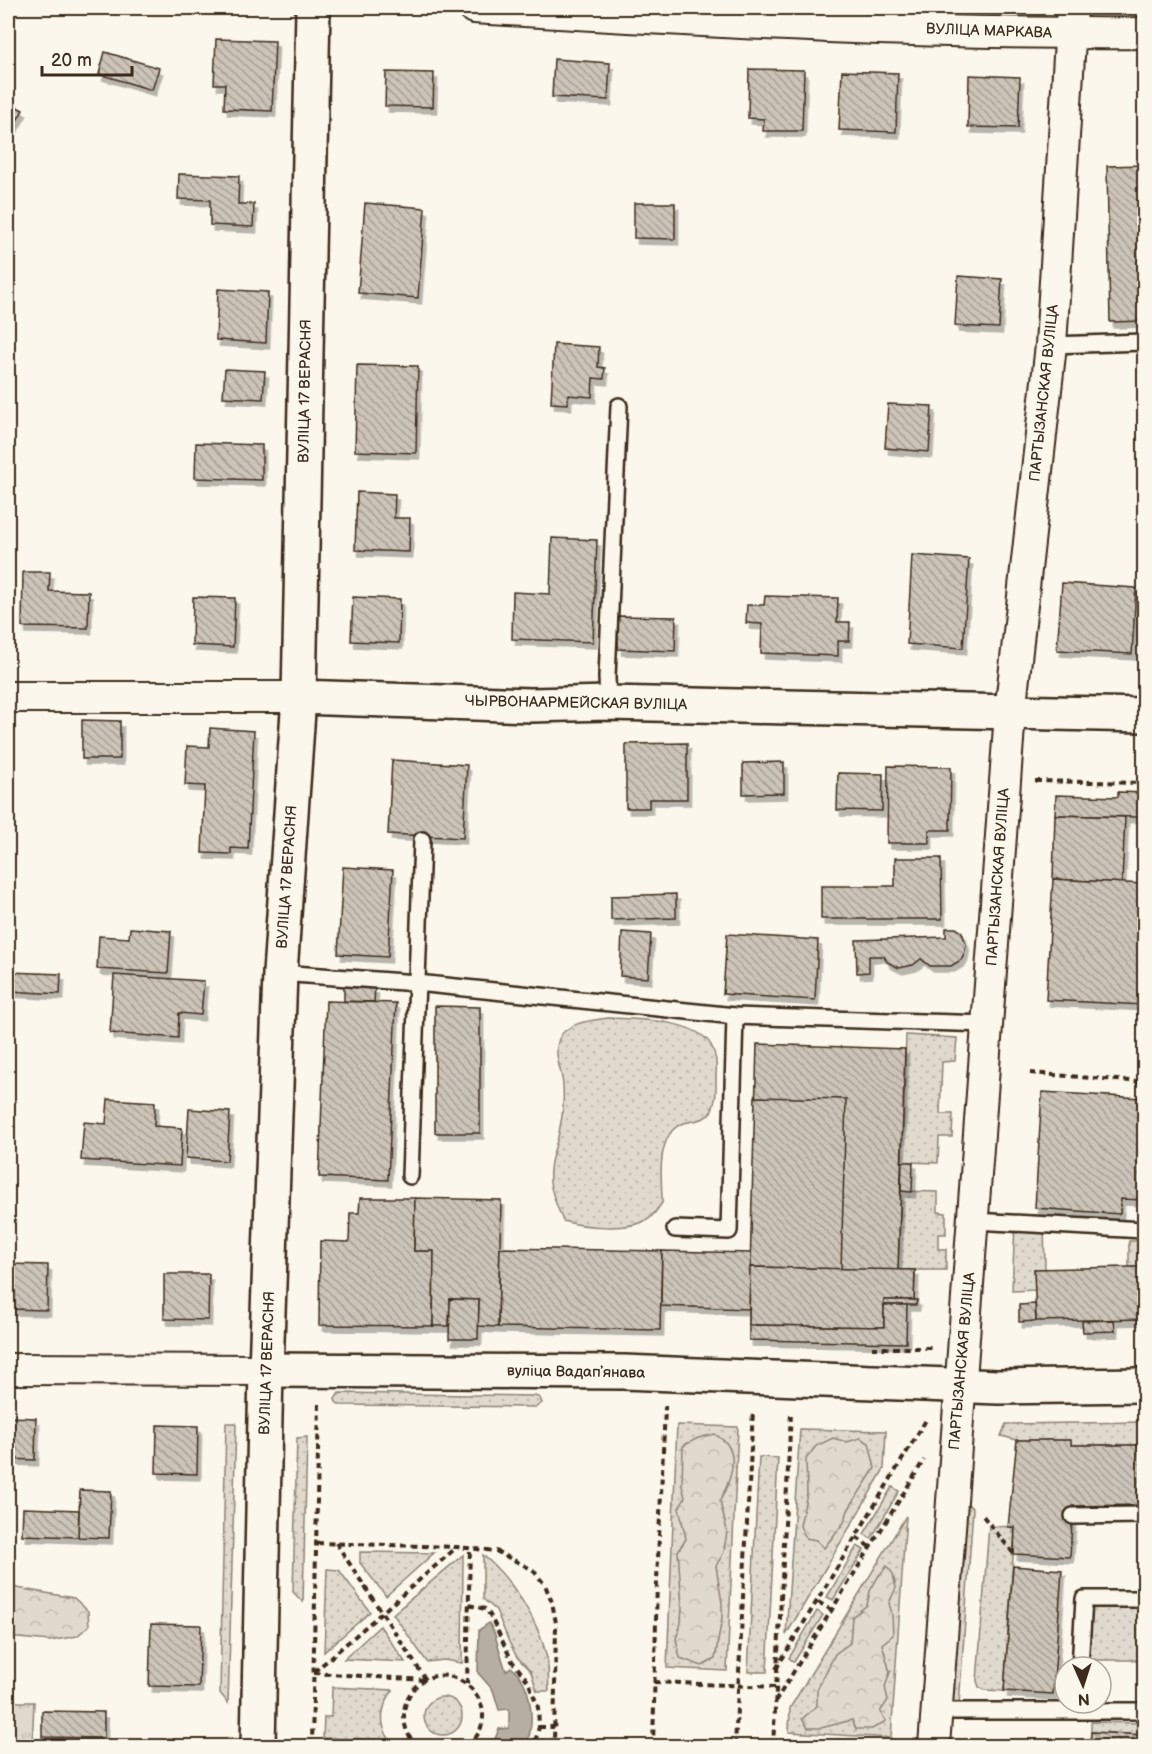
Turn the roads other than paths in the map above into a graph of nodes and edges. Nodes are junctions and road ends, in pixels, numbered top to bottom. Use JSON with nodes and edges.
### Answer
{"nodes":[{"id":1,"x":313,"y":8,"type":"edge"},
{"id":2,"x":474,"y":8,"type":"edge"},
{"id":3,"x":1071,"y":20,"type":"edge"},
{"id":4,"x":1144,"y":33,"type":"edge"},
{"id":5,"x":1144,"y":342,"type":"edge"},
{"id":6,"x":1051,"y":345,"type":"junction"},
{"id":7,"x":619,"y":406,"type":"dead end"},
{"id":8,"x":8,"y":697,"type":"edge"},
{"id":9,"x":299,"y":697,"type":"junction"},
{"id":10,"x":608,"y":703,"type":"junction"},
{"id":11,"x":1010,"y":712,"type":"junction"},
{"id":12,"x":1144,"y":715,"type":"edge"},
{"id":13,"x":422,"y":840,"type":"dead end"},
{"id":14,"x":280,"y":974,"type":"junction"},
{"id":15,"x":417,"y":983,"type":"junction"},
{"id":16,"x":735,"y":1016,"type":"junction"},
{"id":17,"x":988,"y":1024,"type":"junction"},
{"id":18,"x":410,"y":1176,"type":"dead end"},
{"id":19,"x":974,"y":1221,"type":"junction"},
{"id":20,"x":675,"y":1229,"type":"dead end"},
{"id":21,"x":1144,"y":1230,"type":"edge"},
{"id":22,"x":8,"y":1369,"type":"edge"},
{"id":23,"x":266,"y":1370,"type":"junction"},
{"id":24,"x":961,"y":1385,"type":"junction"},
{"id":25,"x":1144,"y":1385,"type":"edge"},
{"id":26,"x":1144,"y":1515,"type":"edge"},
{"id":27,"x":1073,"y":1516,"type":"dead end"},
{"id":28,"x":1144,"y":1599,"type":"edge"},
{"id":29,"x":1081,"y":1655,"type":"edge"},
{"id":30,"x":1053,"y":1708,"type":"edge"},
{"id":31,"x":1113,"y":1710,"type":"edge"},
{"id":32,"x":936,"y":1711,"type":"junction"},
{"id":33,"x":1144,"y":1712,"type":"edge"},
{"id":34,"x":258,"y":1746,"type":"edge"},
{"id":35,"x":934,"y":1746,"type":"edge"}],
"edges":[{"from":1,"to":9,"type":"street","name":"ВУЛІЦА 17 ВЕРАСНЯ"},
{"from":2,"to":3,"type":"street","name":"ВУЛІЦА МАРКАВА"},
{"from":3,"to":4,"type":"street","name":"ВУЛІЦА МАРКАВА"},
{"from":3,"to":6,"type":"street","name":"ПАРТЫЗАНСКАЯ ВУЛІЦА"},
{"from":5,"to":6,"type":"lane"},
{"from":6,"to":11,"type":"street","name":"ПАРТЫЗАНСКАЯ ВУЛІЦА"},
{"from":7,"to":10,"type":"lane"},
{"from":8,"to":9,"type":"street","name":"ЧЫРВОНААРМЕЙСКАЯ ВУЛІЦА"},
{"from":9,"to":10,"type":"street","name":"ЧЫРВОНААРМЕЙСКАЯ ВУЛІЦА"},
{"from":9,"to":14,"type":"street","name":"ВУЛІЦА 17 ВЕРАСНЯ"},
{"from":10,"to":11,"type":"street","name":"ЧЫРВОНААРМЕЙСКАЯ ВУЛІЦА"},
{"from":11,"to":12,"type":"street","name":"ЧЫРВОНААРМЕЙСКАЯ ВУЛІЦА"},
{"from":11,"to":17,"type":"street","name":"ПАРТЫЗАНСКАЯ ВУЛІЦА"},
{"from":13,"to":15,"type":"lane"},
{"from":14,"to":15,"type":"lane"},
{"from":14,"to":23,"type":"street","name":"ВУЛІЦА 17 ВЕРАСНЯ"},
{"from":15,"to":16,"type":"lane"},
{"from":15,"to":18,"type":"lane"},
{"from":16,"to":17,"type":"lane"},
{"from":16,"to":20,"type":"lane"},
{"from":17,"to":19,"type":"street","name":"ПАРТЫЗАНСКАЯ ВУЛІЦА"},
{"from":19,"to":21,"type":"lane"},
{"from":19,"to":24,"type":"street","name":"ПАРТЫЗАНСКАЯ ВУЛІЦА"},
{"from":22,"to":23,"type":"street","name":"вуліца Вадапʼянава"},
{"from":23,"to":24,"type":"street","name":"вуліца Вадапʼянава"},
{"from":23,"to":34,"type":"street","name":"ВУЛІЦА 17 ВЕРАСНЯ"},
{"from":24,"to":25,"type":"street","name":"вуліца Вадапʼянава"},
{"from":24,"to":32,"type":"street","name":"ПАРТЫЗАНСКАЯ ВУЛІЦА"},
{"from":26,"to":27,"type":"lane"},
{"from":28,"to":29,"type":"lane"},
{"from":30,"to":32,"type":"lane"},
{"from":31,"to":33,"type":"lane"},
{"from":32,"to":35,"type":"street","name":"ПАРТЫЗАНСКАЯ ВУЛІЦА"}]}
